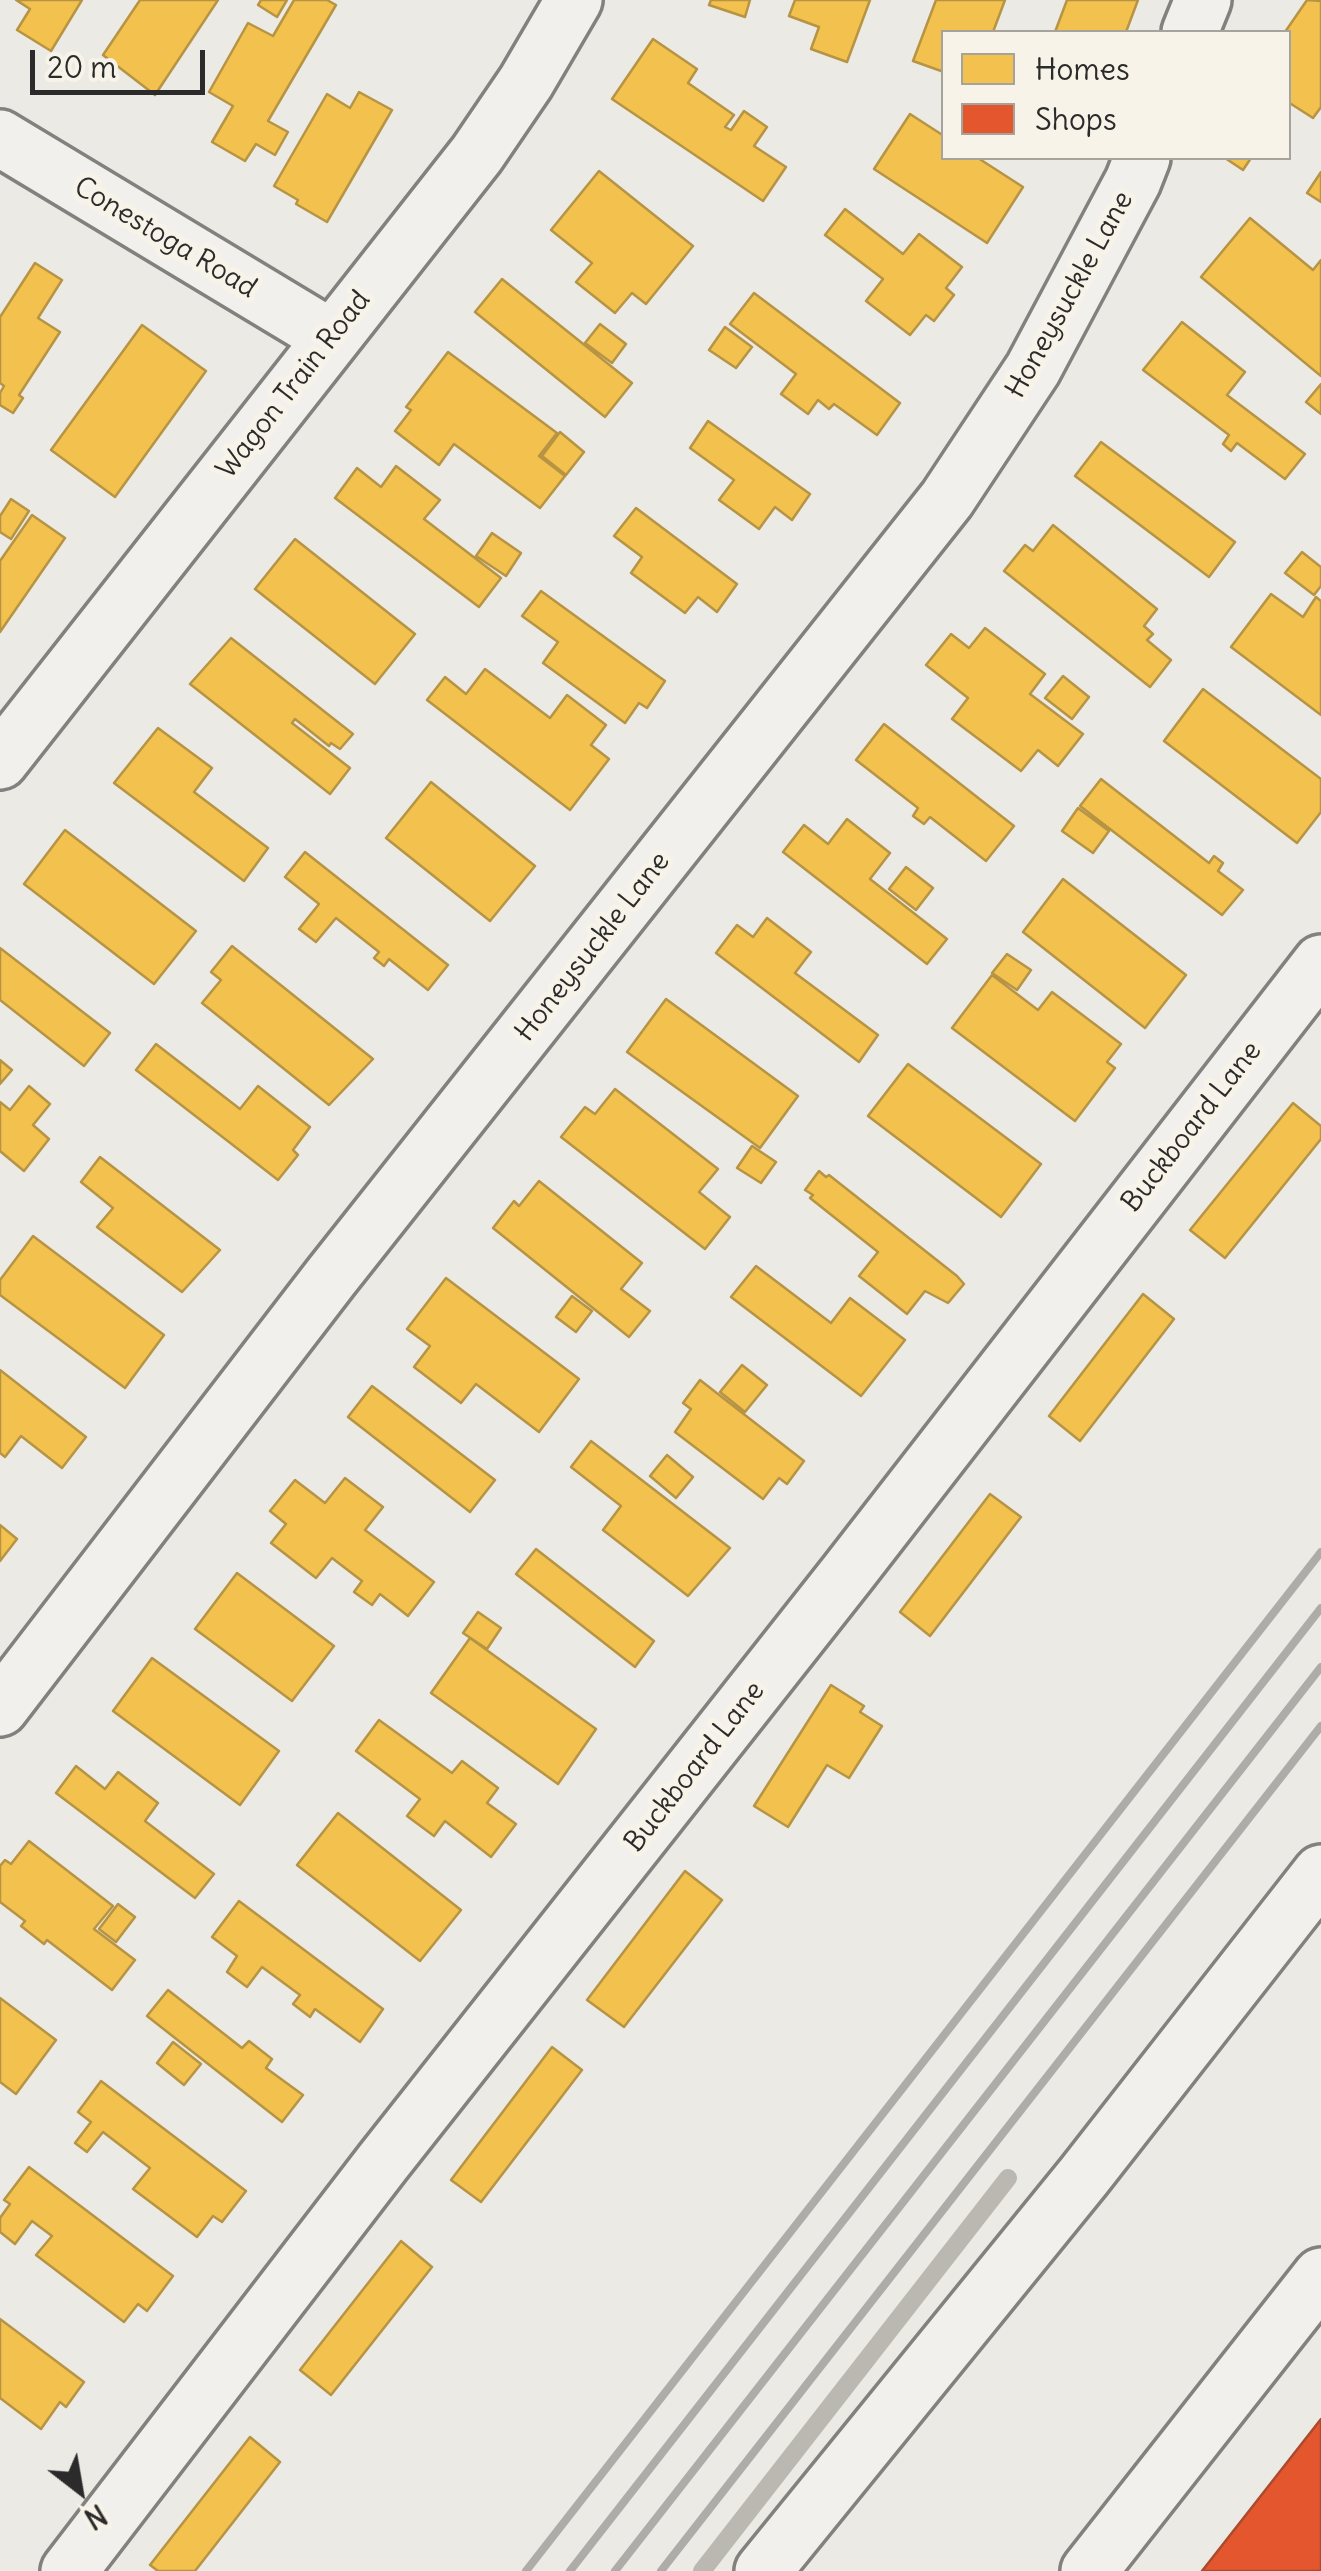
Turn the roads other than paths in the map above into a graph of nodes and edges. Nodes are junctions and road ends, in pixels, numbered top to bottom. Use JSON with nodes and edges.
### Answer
{"nodes":[{"id":1,"x":574,"y":0,"type":"edge"},
{"id":2,"x":1203,"y":0,"type":"edge"},
{"id":3,"x":1191,"y":30,"type":"edge"},
{"id":4,"x":0,"y":138,"type":"edge"},
{"id":5,"x":1141,"y":160,"type":"edge"},
{"id":6,"x":330,"y":337,"type":"junction"},
{"id":7,"x":0,"y":761,"type":"edge"},
{"id":8,"x":1321,"y":963,"type":"edge"},
{"id":9,"x":0,"y":1708,"type":"edge"},
{"id":10,"x":1321,"y":1874,"type":"edge"},
{"id":11,"x":1321,"y":2276,"type":"edge"},
{"id":12,"x":69,"y":2571,"type":"edge"},
{"id":13,"x":763,"y":2571,"type":"edge"},
{"id":14,"x":1090,"y":2571,"type":"edge"}],
"edges":[{"from":1,"to":6,"type":"street","name":"Wagon Train Road"},
{"from":2,"to":3,"type":"street"},
{"from":4,"to":6,"type":"street","name":"Conestoga Road"},
{"from":5,"to":9,"type":"street","name":"Honeysuckle Lane"},
{"from":6,"to":7,"type":"street","name":"Wagon Train Road"},
{"from":8,"to":12,"type":"street","name":"Buckboard Lane"},
{"from":10,"to":13,"type":"street"},
{"from":11,"to":14,"type":"street"}]}
